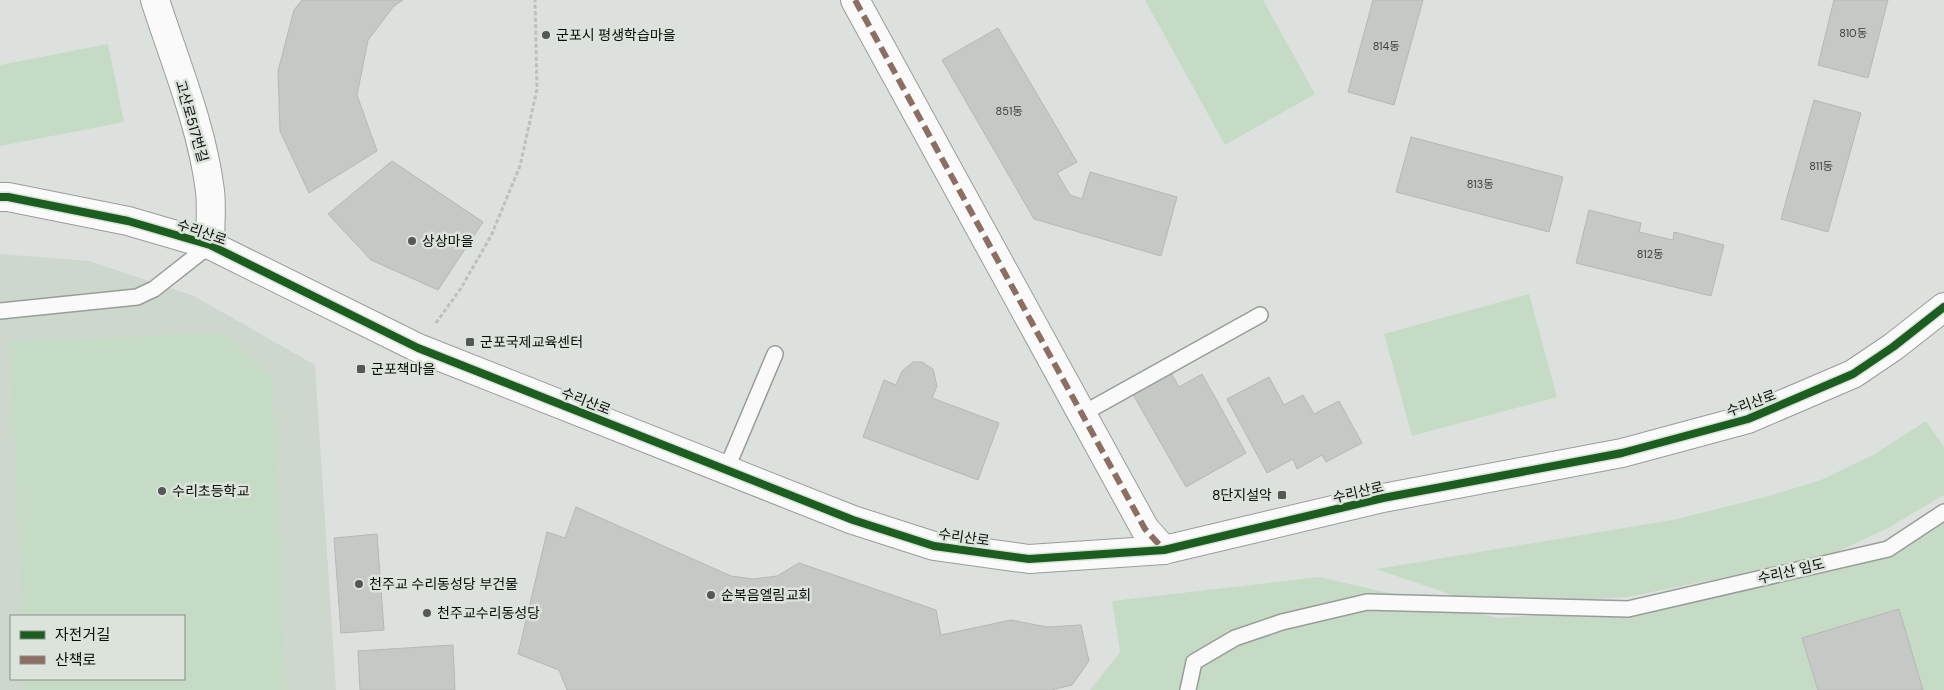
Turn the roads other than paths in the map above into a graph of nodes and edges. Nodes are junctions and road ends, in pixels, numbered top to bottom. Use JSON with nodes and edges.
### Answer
{"nodes":[{"id":1,"x":155,"y":0,"type":"edge"},
{"id":2,"x":855,"y":0,"type":"edge"},
{"id":3,"x":0,"y":198,"type":"edge"},
{"id":4,"x":210,"y":245,"type":"junction"},
{"id":5,"x":1944,"y":307,"type":"edge"},
{"id":6,"x":0,"y":311,"type":"edge"},
{"id":7,"x":1260,"y":315,"type":"dead end"},
{"id":8,"x":775,"y":354,"type":"dead end"},
{"id":9,"x":1082,"y":414,"type":"junction"},
{"id":10,"x":726,"y":470,"type":"junction"},
{"id":11,"x":1944,"y":512,"type":"edge"},
{"id":12,"x":1164,"y":550,"type":"junction"},
{"id":13,"x":1188,"y":690,"type":"edge"}],
"edges":[{"from":1,"to":4,"type":"street","name":"고산로517번길"},
{"from":2,"to":9,"type":"street"},
{"from":3,"to":4,"type":"street","name":"수리산로"},
{"from":4,"to":6,"type":"lane"},
{"from":4,"to":10,"type":"street","name":"수리산로"},
{"from":5,"to":12,"type":"street","name":"수리산로"},
{"from":7,"to":9,"type":"lane"},
{"from":8,"to":10,"type":"lane"},
{"from":9,"to":12,"type":"street"},
{"from":10,"to":12,"type":"street","name":"수리산로"},
{"from":11,"to":13,"type":"lane","name":"수리산 임도"}]}
